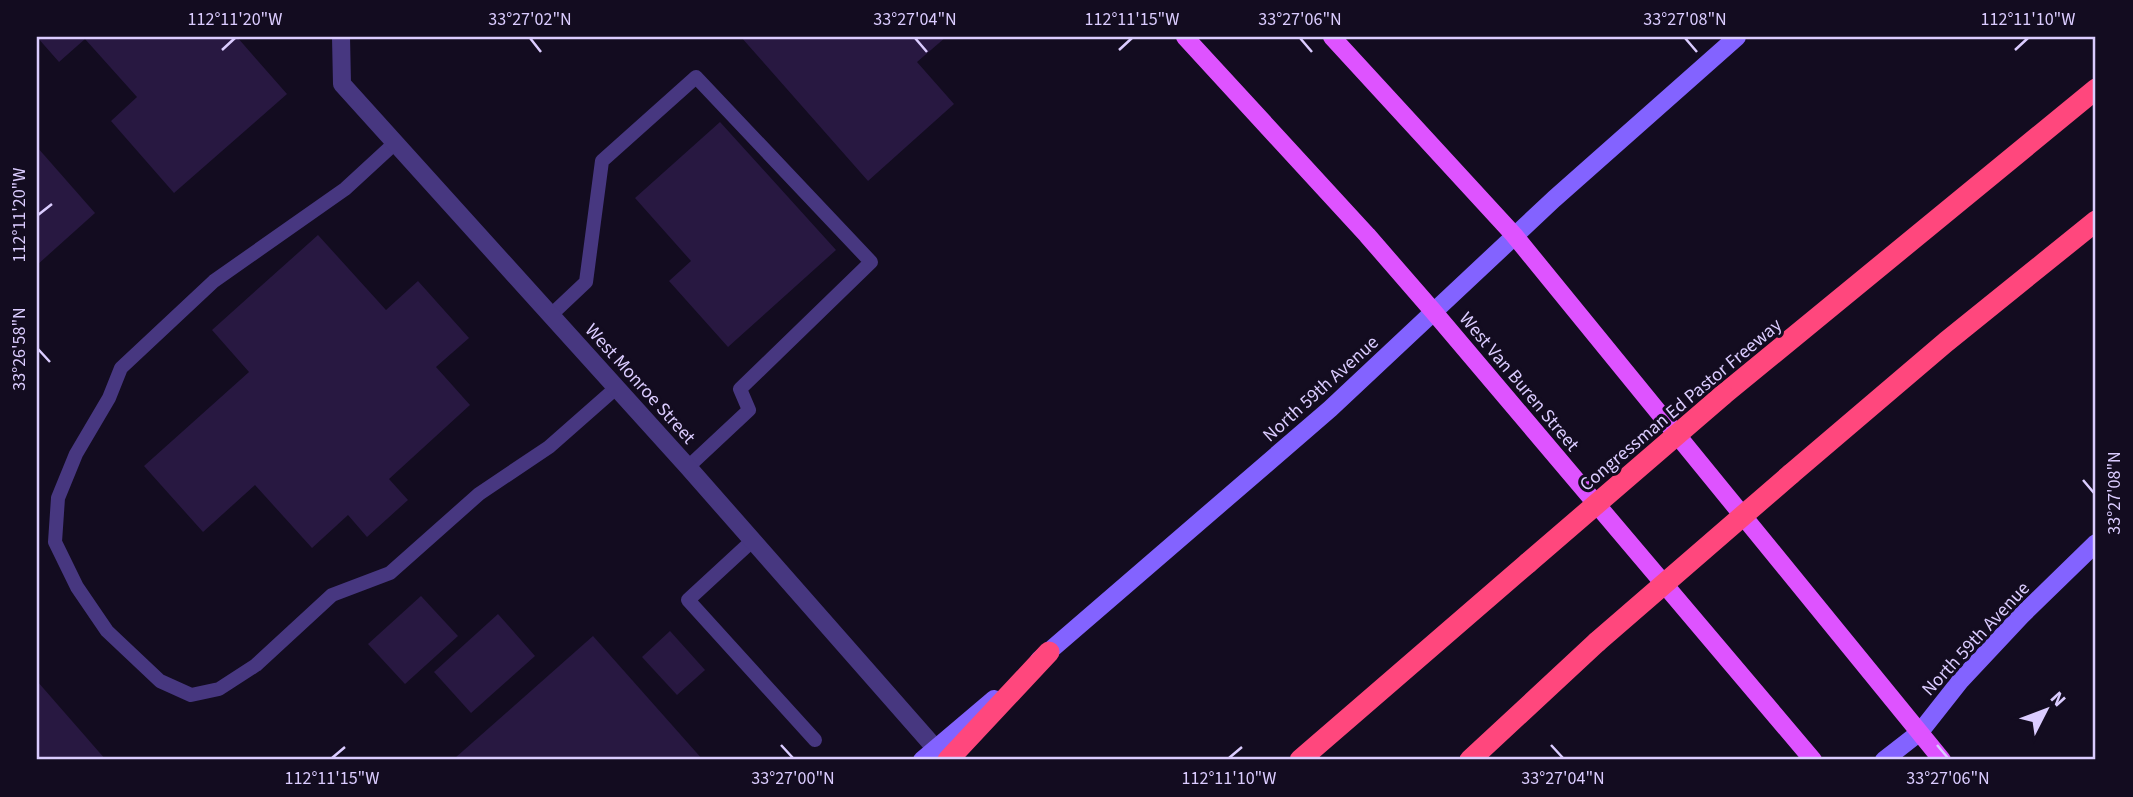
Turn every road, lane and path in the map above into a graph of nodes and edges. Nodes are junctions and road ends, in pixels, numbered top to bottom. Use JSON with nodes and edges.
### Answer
{"nodes":[{"id":1,"x":341,"y":37,"type":"edge"},
{"id":2,"x":1185,"y":37,"type":"edge"},
{"id":3,"x":1332,"y":37,"type":"edge"},
{"id":4,"x":1737,"y":37,"type":"edge"},
{"id":5,"x":2096,"y":89,"type":"edge"},
{"id":6,"x":395,"y":143,"type":"junction"},
{"id":7,"x":2096,"y":221,"type":"edge"},
{"id":8,"x":1514,"y":235,"type":"junction"},
{"id":9,"x":1433,"y":311,"type":"junction"},
{"id":10,"x":551,"y":315,"type":"junction"},
{"id":11,"x":616,"y":388,"type":"junction"},
{"id":12,"x":688,"y":467,"type":"junction"},
{"id":13,"x":752,"y":541,"type":"junction"},
{"id":14,"x":2096,"y":543,"type":"edge"},
{"id":15,"x":1049,"y":652,"type":"joint"},
{"id":16,"x":1920,"y":732,"type":"junction"},
{"id":17,"x":815,"y":740,"type":"dead end"},
{"id":18,"x":935,"y":757,"type":"edge"},
{"id":19,"x":1300,"y":760,"type":"edge"},
{"id":20,"x":1469,"y":760,"type":"edge"},
{"id":21,"x":1813,"y":760,"type":"edge"},
{"id":22,"x":1884,"y":760,"type":"edge"},
{"id":23,"x":1942,"y":760,"type":"edge"}],
"edges":[{"from":1,"to":6,"type":"street","name":"West Monroe Street"},
{"from":2,"to":9,"type":"main road","name":"West Van Buren Street"},
{"from":3,"to":8,"type":"main road"},
{"from":4,"to":8,"type":"main road","name":"North 59th Avenue"},
{"from":5,"to":19,"type":"highway","name":"Congressman Ed Pastor Freeway","bridge":true},
{"from":6,"to":10,"type":"street","name":"West Monroe Street"},
{"from":6,"to":11,"type":"lane"},
{"from":7,"to":20,"type":"highway","bridge":true},
{"from":8,"to":9,"type":"main road","name":"North 59th Avenue"},
{"from":8,"to":16,"type":"main road"},
{"from":9,"to":15,"type":"main road","name":"North 59th Avenue"},
{"from":9,"to":21,"type":"main road","name":"West Van Buren Street"},
{"from":10,"to":11,"type":"street","name":"West Monroe Street"},
{"from":10,"to":12,"type":"lane"},
{"from":11,"to":12,"type":"street","name":"West Monroe Street"},
{"from":12,"to":13,"type":"street","name":"West Monroe Street"},
{"from":13,"to":17,"type":"lane"},
{"from":13,"to":18,"type":"street","name":"West Monroe Street"},
{"from":14,"to":16,"type":"main road","name":"North 59th Avenue"},
{"from":15,"to":18,"type":"highway"},
{"from":16,"to":22,"type":"main road","name":"North 59th Avenue"},
{"from":16,"to":23,"type":"main road"}]}
